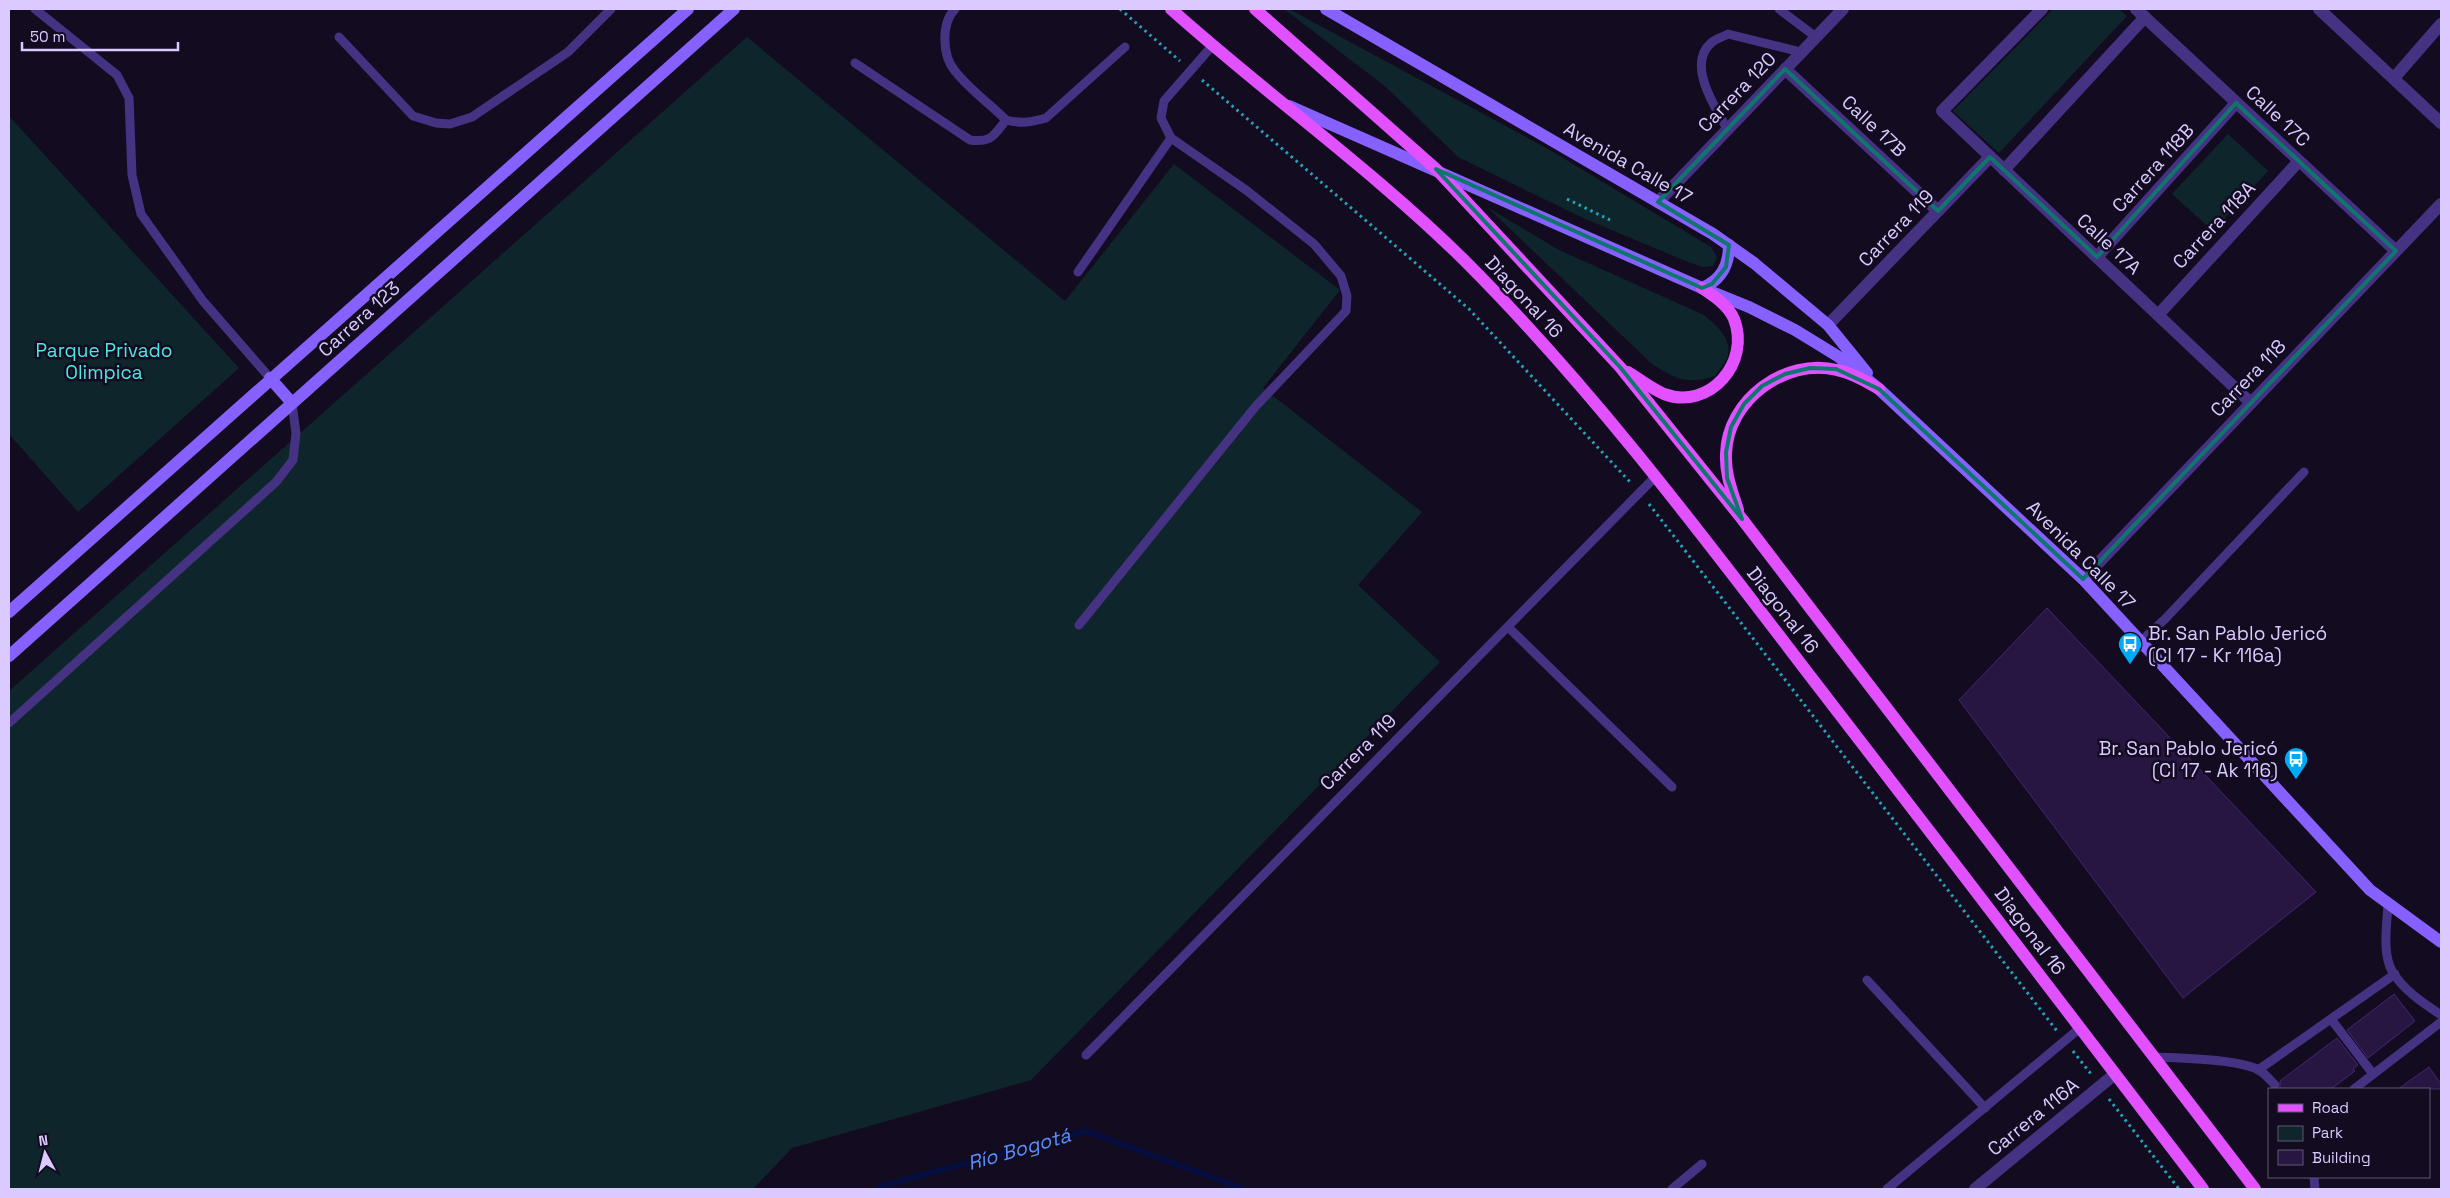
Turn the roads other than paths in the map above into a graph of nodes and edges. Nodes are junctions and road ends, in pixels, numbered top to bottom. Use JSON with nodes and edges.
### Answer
{"nodes":[{"id":1,"x":35,"y":9,"type":"edge"},
{"id":2,"x":611,"y":9,"type":"edge"},
{"id":3,"x":688,"y":9,"type":"edge"},
{"id":4,"x":734,"y":9,"type":"edge"},
{"id":5,"x":955,"y":9,"type":"edge"},
{"id":6,"x":1171,"y":9,"type":"edge"},
{"id":7,"x":1255,"y":9,"type":"edge"},
{"id":8,"x":1326,"y":9,"type":"edge"},
{"id":9,"x":1780,"y":9,"type":"edge"},
{"id":10,"x":1843,"y":9,"type":"edge"},
{"id":11,"x":2042,"y":9,"type":"edge"},
{"id":12,"x":2327,"y":11,"type":"edge"},
{"id":13,"x":2140,"y":13,"type":"edge"},
{"id":14,"x":2441,"y":24,"type":"edge"},
{"id":15,"x":339,"y":37,"type":"dead end"},
{"id":16,"x":1816,"y":37,"type":"junction"},
{"id":17,"x":1212,"y":46,"type":"junction"},
{"id":18,"x":1125,"y":47,"type":"dead end"},
{"id":19,"x":1801,"y":52,"type":"junction"},
{"id":20,"x":855,"y":63,"type":"dead end"},
{"id":21,"x":1785,"y":69,"type":"junction"},
{"id":22,"x":2394,"y":78,"type":"junction"},
{"id":23,"x":1280,"y":102,"type":"junction"},
{"id":24,"x":2236,"y":103,"type":"junction"},
{"id":25,"x":1006,"y":120,"type":"junction"},
{"id":26,"x":2441,"y":123,"type":"edge"},
{"id":27,"x":1727,"y":129,"type":"junction"},
{"id":28,"x":1171,"y":138,"type":"junction"},
{"id":29,"x":1990,"y":156,"type":"junction"},
{"id":30,"x":2299,"y":161,"type":"junction"},
{"id":31,"x":1436,"y":169,"type":"junction"},
{"id":32,"x":2004,"y":170,"type":"junction"},
{"id":33,"x":1658,"y":202,"type":"junction"},
{"id":34,"x":2441,"y":204,"type":"edge"},
{"id":35,"x":1938,"y":211,"type":"junction"},
{"id":36,"x":1729,"y":246,"type":"junction"},
{"id":37,"x":2396,"y":251,"type":"junction"},
{"id":38,"x":2096,"y":257,"type":"junction"},
{"id":39,"x":1078,"y":272,"type":"dead end"},
{"id":40,"x":1702,"y":288,"type":"junction"},
{"id":41,"x":2158,"y":315,"type":"junction"},
{"id":42,"x":1828,"y":324,"type":"junction"},
{"id":43,"x":1620,"y":367,"type":"junction"},
{"id":44,"x":270,"y":378,"type":"junction"},
{"id":45,"x":1880,"y":388,"type":"junction"},
{"id":46,"x":292,"y":403,"type":"junction"},
{"id":47,"x":2251,"y":403,"type":"junction"},
{"id":48,"x":2304,"y":472,"type":"dead end"},
{"id":49,"x":1656,"y":476,"type":"junction"},
{"id":50,"x":1742,"y":519,"type":"junction"},
{"id":51,"x":2083,"y":579,"type":"junction"},
{"id":52,"x":9,"y":612,"type":"edge"},
{"id":53,"x":1079,"y":624,"type":"dead end"},
{"id":54,"x":1508,"y":627,"type":"junction"},
{"id":55,"x":2140,"y":642,"type":"junction"},
{"id":56,"x":9,"y":656,"type":"edge"},
{"id":57,"x":9,"y":723,"type":"edge"},
{"id":58,"x":1672,"y":787,"type":"dead end"},
{"id":59,"x":2388,"y":904,"type":"junction"},
{"id":60,"x":2440,"y":938,"type":"edge"},
{"id":61,"x":2395,"y":974,"type":"junction"},
{"id":62,"x":1867,"y":980,"type":"dead end"},
{"id":63,"x":2441,"y":1015,"type":"edge"},
{"id":64,"x":2331,"y":1019,"type":"junction"},
{"id":65,"x":2441,"y":1022,"type":"edge"},
{"id":66,"x":2080,"y":1028,"type":"junction"},
{"id":67,"x":1086,"y":1055,"type":"dead end"},
{"id":68,"x":2153,"y":1057,"type":"junction"},
{"id":69,"x":2258,"y":1070,"type":"junction"},
{"id":70,"x":2115,"y":1074,"type":"junction"},
{"id":71,"x":2373,"y":1074,"type":"junction"},
{"id":72,"x":2275,"y":1085,"type":"dead end"},
{"id":73,"x":2355,"y":1088,"type":"edge"},
{"id":74,"x":1985,"y":1108,"type":"junction"},
{"id":75,"x":1702,"y":1164,"type":"dead end"},
{"id":76,"x":1672,"y":1189,"type":"edge"},
{"id":77,"x":1888,"y":1189,"type":"edge"},
{"id":78,"x":1975,"y":1189,"type":"edge"},
{"id":79,"x":2203,"y":1189,"type":"edge"},
{"id":80,"x":2255,"y":1189,"type":"edge"}],
"edges":[{"from":1,"to":44,"type":"lane"},
{"from":2,"to":15,"type":"lane"},
{"from":3,"to":44,"type":"main road","name":"Carrera 123"},
{"from":4,"to":46,"type":"main road","name":"Carrera 123"},
{"from":5,"to":25,"type":"lane"},
{"from":6,"to":17,"type":"main road","name":"Avenida Calle 17"},
{"from":7,"to":31,"type":"main road","name":"Avenida Calle 17"},
{"from":8,"to":33,"type":"main road","name":"Avenida Calle 17"},
{"from":9,"to":16,"type":"lane"},
{"from":10,"to":16,"type":"street","name":"Carrera 120"},
{"from":11,"to":29,"type":"street","name":"Calle 17A"},
{"from":12,"to":22,"type":"street"},
{"from":13,"to":24,"type":"street","name":"Calle 17C"},
{"from":13,"to":32,"type":"street"},
{"from":14,"to":22,"type":"street"},
{"from":16,"to":19,"type":"street","name":"Carrera 120"},
{"from":17,"to":23,"type":"main road","name":"Avenida Calle 17"},
{"from":17,"to":28,"type":"lane"},
{"from":18,"to":25,"type":"lane"},
{"from":19,"to":21,"type":"street","name":"Carrera 120"},
{"from":19,"to":27,"type":"lane"},
{"from":20,"to":25,"type":"lane"},
{"from":21,"to":27,"type":"street","name":"Carrera 120"},
{"from":21,"to":35,"type":"street","name":"Calle 17B"},
{"from":22,"to":26,"type":"street"},
{"from":23,"to":31,"type":"main road","name":"Avenida Calle 17"},
{"from":23,"to":49,"type":"main road","name":"Diagonal 16"},
{"from":24,"to":30,"type":"street","name":"Calle 17C"},
{"from":24,"to":38,"type":"street","name":"Carrera 118B"},
{"from":27,"to":33,"type":"street","name":"Carrera 120"},
{"from":28,"to":39,"type":"lane"},
{"from":28,"to":53,"type":"lane"},
{"from":29,"to":32,"type":"street","name":"Calle 17A"},
{"from":29,"to":35,"type":"street","name":"Carrera 119"},
{"from":30,"to":37,"type":"street","name":"Calle 17C"},
{"from":30,"to":41,"type":"street","name":"Carrera 118A"},
{"from":31,"to":40,"type":"main road","name":"Avenida Calle 17"},
{"from":31,"to":43,"type":"main road","name":"Diagonal 16"},
{"from":32,"to":38,"type":"street","name":"Calle 17A"},
{"from":33,"to":36,"type":"main road","name":"Avenida Calle 17"},
{"from":34,"to":37,"type":"street","name":"Carrera 118"},
{"from":35,"to":42,"type":"street","name":"Carrera 119"},
{"from":36,"to":40,"type":"main road"},
{"from":36,"to":42,"type":"main road","name":"Avenida Calle 17"},
{"from":37,"to":47,"type":"street","name":"Carrera 118"},
{"from":38,"to":41,"type":"street","name":"Calle 17A"},
{"from":40,"to":43,"type":"main road"},
{"from":40,"to":45,"type":"main road","name":"Avenida Calle 17"},
{"from":41,"to":47,"type":"street","name":"Calle 17A"},
{"from":42,"to":45,"type":"main road","name":"Avenida Calle 17"},
{"from":43,"to":50,"type":"main road","name":"Diagonal 16"},
{"from":44,"to":46,"type":"main road"},
{"from":44,"to":52,"type":"main road","name":"Carrera 123"},
{"from":45,"to":50,"type":"main road"},
{"from":45,"to":51,"type":"main road","name":"Avenida Calle 17"},
{"from":46,"to":56,"type":"main road","name":"Carrera 123"},
{"from":46,"to":57,"type":"lane"},
{"from":47,"to":51,"type":"street","name":"Carrera 118"},
{"from":48,"to":55,"type":"lane"},
{"from":49,"to":54,"type":"lane","name":"Carrera 119"},
{"from":49,"to":66,"type":"main road","name":"Diagonal 16"},
{"from":50,"to":68,"type":"main road","name":"Diagonal 16"},
{"from":51,"to":55,"type":"main road","name":"Avenida Calle 17"},
{"from":54,"to":58,"type":"lane"},
{"from":54,"to":67,"type":"lane","name":"Carrera 119"},
{"from":55,"to":59,"type":"main road","name":"Avenida Calle 17"},
{"from":59,"to":60,"type":"main road","name":"Avenida Calle 17"},
{"from":59,"to":61,"type":"lane"},
{"from":61,"to":63,"type":"lane"},
{"from":61,"to":64,"type":"lane"},
{"from":62,"to":74,"type":"lane"},
{"from":64,"to":69,"type":"lane"},
{"from":64,"to":71,"type":"lane"},
{"from":65,"to":71,"type":"lane"},
{"from":66,"to":70,"type":"main road","name":"Diagonal 16"},
{"from":66,"to":74,"type":"lane"},
{"from":68,"to":69,"type":"lane"},
{"from":68,"to":80,"type":"main road","name":"Diagonal 16"},
{"from":69,"to":72,"type":"lane"},
{"from":70,"to":78,"type":"street","name":"Carrera 116A"},
{"from":70,"to":79,"type":"main road","name":"Diagonal 16"},
{"from":71,"to":73,"type":"lane"},
{"from":74,"to":77,"type":"lane"},
{"from":75,"to":76,"type":"lane"}]}
